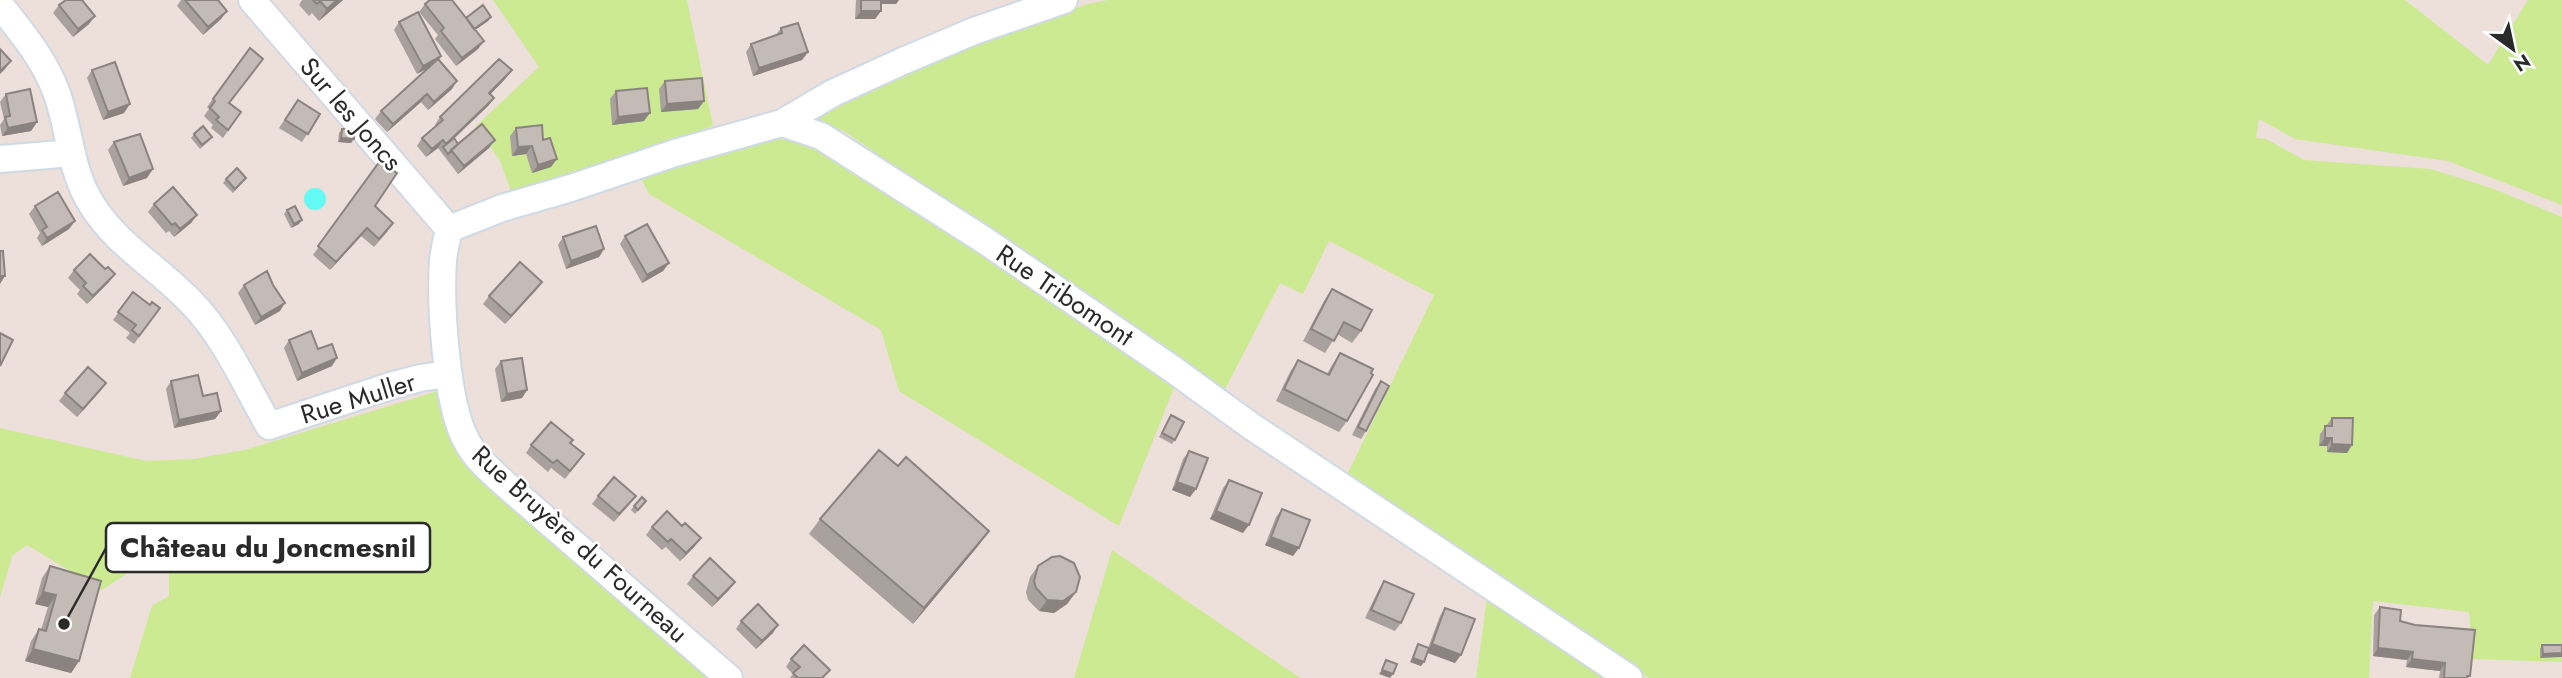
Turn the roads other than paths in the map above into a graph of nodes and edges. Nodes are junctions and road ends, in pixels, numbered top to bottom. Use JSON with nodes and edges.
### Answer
{"nodes":[{"id":1,"x":253,"y":0,"type":"edge"},
{"id":2,"x":1064,"y":0,"type":"edge"},
{"id":3,"x":0,"y":5,"type":"edge"},
{"id":4,"x":782,"y":123,"type":"junction"},
{"id":5,"x":72,"y":153,"type":"junction"},
{"id":6,"x":0,"y":159,"type":"edge"},
{"id":7,"x":449,"y":229,"type":"junction"},
{"id":8,"x":448,"y":373,"type":"junction"},
{"id":9,"x":729,"y":678,"type":"edge"},
{"id":10,"x":1629,"y":678,"type":"edge"}],
"edges":[{"from":1,"to":7,"type":"street","name":"Sur les Joncs"},
{"from":2,"to":4,"type":"street"},
{"from":3,"to":5,"type":"street"},
{"from":4,"to":7,"type":"street"},
{"from":4,"to":10,"type":"street","name":"Rue Tribomont"},
{"from":5,"to":6,"type":"street"},
{"from":5,"to":8,"type":"street","name":"Rue Muller"},
{"from":7,"to":8,"type":"street","name":"Rue Bruyère du Fourneau"},
{"from":8,"to":9,"type":"street","name":"Rue Bruyère du Fourneau"}]}
